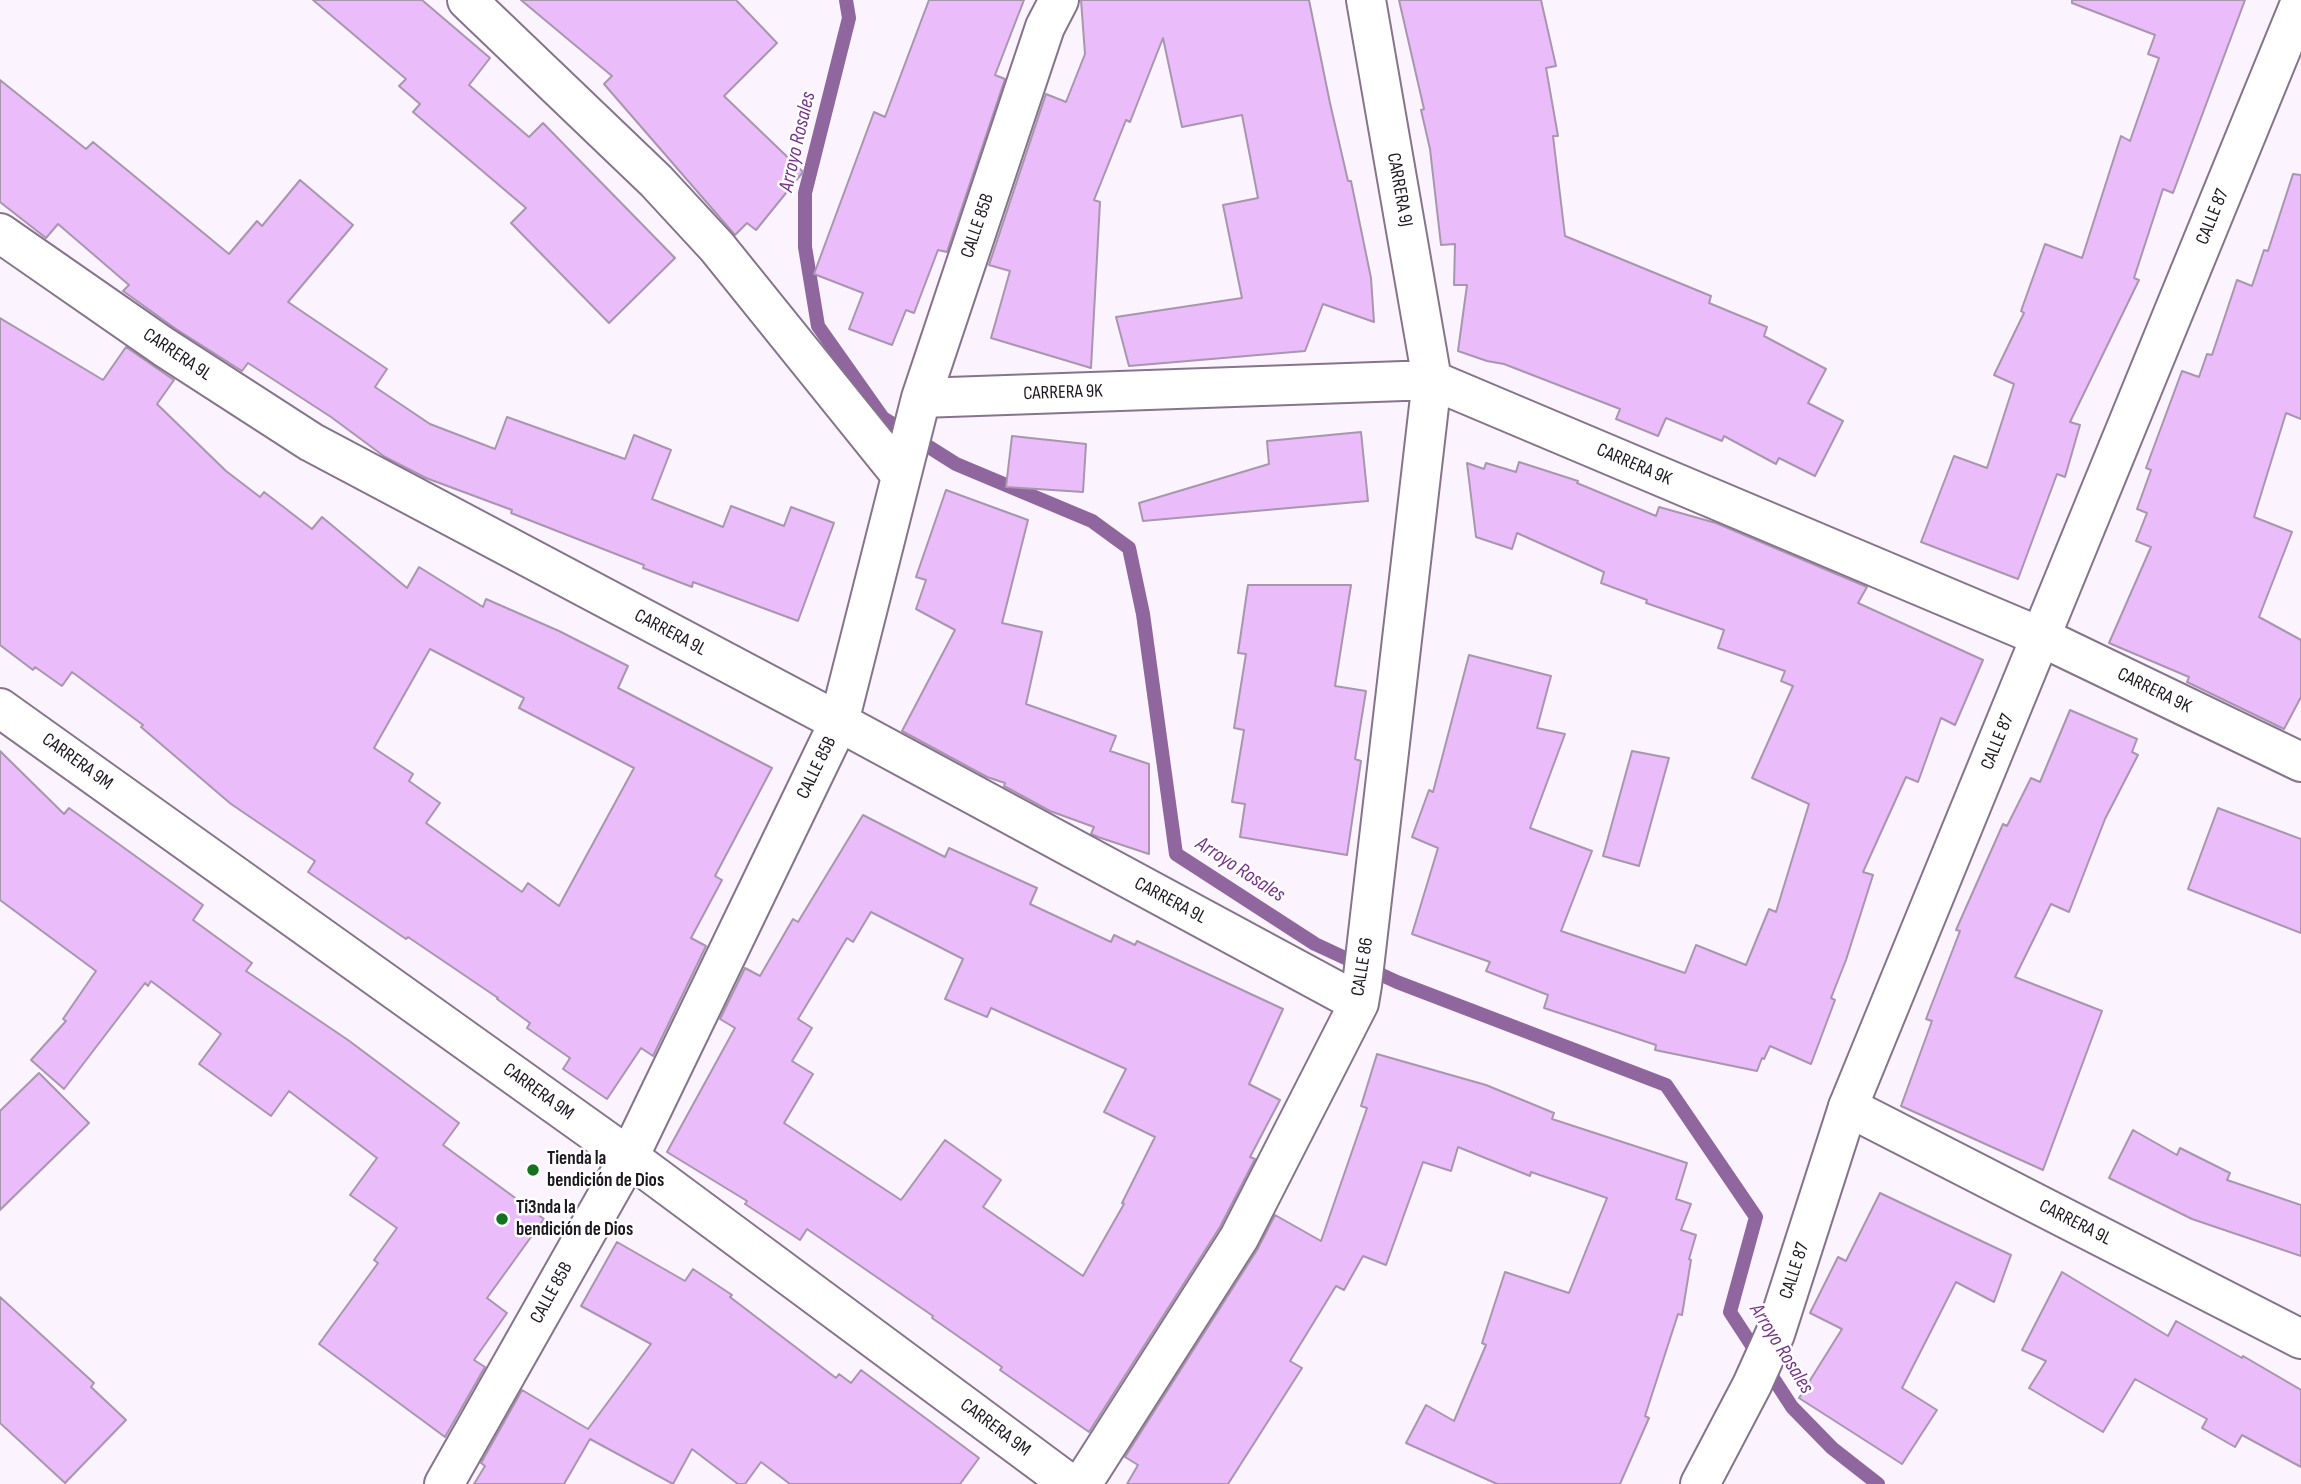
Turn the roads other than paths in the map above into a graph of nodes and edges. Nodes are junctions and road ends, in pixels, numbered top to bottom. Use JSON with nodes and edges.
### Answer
{"nodes":[{"id":1,"x":467,"y":0,"type":"edge"},
{"id":2,"x":1059,"y":0,"type":"edge"},
{"id":3,"x":1366,"y":0,"type":"edge"},
{"id":4,"x":2301,"y":1,"type":"edge"},
{"id":5,"x":0,"y":233,"type":"edge"},
{"id":6,"x":1432,"y":380,"type":"junction"},
{"id":7,"x":918,"y":408,"type":"junction"},
{"id":8,"x":903,"y":464,"type":"junction"},
{"id":9,"x":2041,"y":637,"type":"junction"},
{"id":10,"x":0,"y":708,"type":"edge"},
{"id":11,"x":839,"y":722,"type":"junction"},
{"id":12,"x":2301,"y":762,"type":"edge"},
{"id":13,"x":1361,"y":994,"type":"junction"},
{"id":14,"x":1848,"y":1107,"type":"junction"},
{"id":15,"x":629,"y":1157,"type":"junction"},
{"id":16,"x":2301,"y":1339,"type":"edge"},
{"id":17,"x":444,"y":1484,"type":"edge"},
{"id":18,"x":1070,"y":1484,"type":"edge"},
{"id":19,"x":1082,"y":1484,"type":"edge"},
{"id":20,"x":1700,"y":1484,"type":"edge"}],
"edges":[{"from":1,"to":8,"type":"street"},
{"from":2,"to":7,"type":"street","name":"CALLE 85B"},
{"from":3,"to":6,"type":"street","name":"CARRERA 9J"},
{"from":4,"to":9,"type":"street","name":"CALLE 87"},
{"from":5,"to":11,"type":"street","name":"CARRERA 9L"},
{"from":6,"to":7,"type":"street","name":"CARRERA 9K"},
{"from":6,"to":9,"type":"street","name":"CARRERA 9K"},
{"from":6,"to":13,"type":"street","name":"CALLE 86"},
{"from":7,"to":8,"type":"street","name":"CALLE 85B"},
{"from":8,"to":11,"type":"street","name":"CALLE 85B"},
{"from":9,"to":12,"type":"street","name":"CARRERA 9K"},
{"from":9,"to":14,"type":"street","name":"CALLE 87"},
{"from":10,"to":15,"type":"street","name":"CARRERA 9M"},
{"from":11,"to":13,"type":"street","name":"CARRERA 9L"},
{"from":11,"to":15,"type":"street","name":"CALLE 85B"},
{"from":13,"to":19,"type":"street","name":"CALLE 86"},
{"from":14,"to":16,"type":"street","name":"CARRERA 9L"},
{"from":14,"to":20,"type":"street","name":"CALLE 87"},
{"from":15,"to":17,"type":"street","name":"CALLE 85B"},
{"from":15,"to":18,"type":"street","name":"CARRERA 9M"}]}
